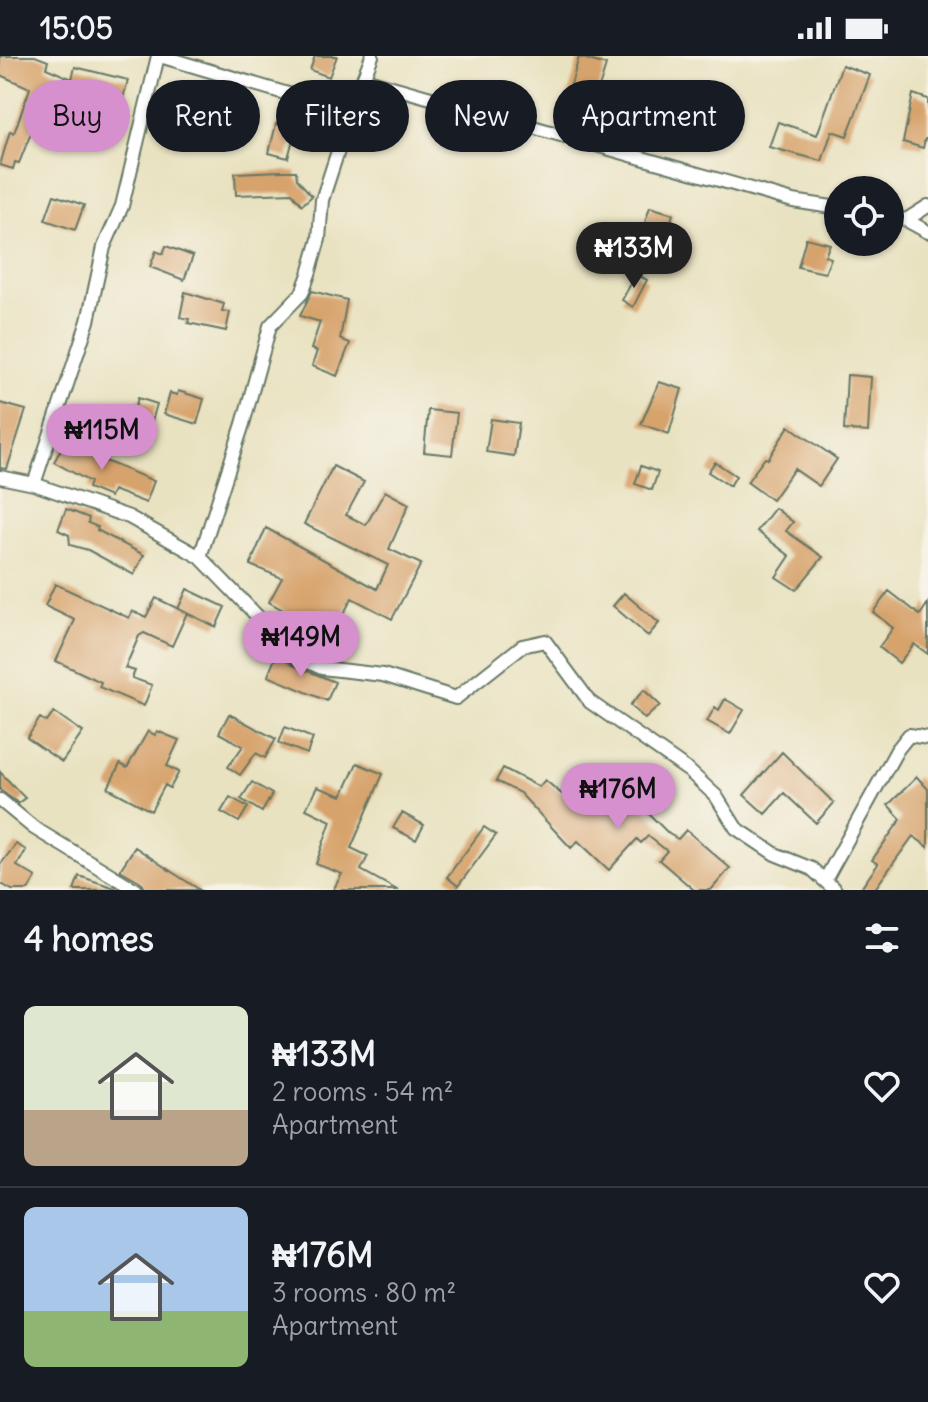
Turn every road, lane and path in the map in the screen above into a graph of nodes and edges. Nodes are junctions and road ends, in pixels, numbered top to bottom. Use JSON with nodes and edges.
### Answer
{"nodes":[{"id":1,"x":159,"y":56,"type":"edge"},
{"id":2,"x":372,"y":56,"type":"edge"},
{"id":3,"x":364,"y":79,"type":"joint"},
{"id":4,"x":276,"y":91,"type":"edge"},
{"id":5,"x":338,"y":152,"type":"edge"},
{"id":6,"x":824,"y":206,"type":"edge"},
{"id":7,"x":928,"y":206,"type":"edge"},
{"id":8,"x":906,"y":220,"type":"joint"},
{"id":9,"x":928,"y":232,"type":"edge"},
{"id":10,"x":0,"y":477,"type":"edge"},
{"id":11,"x":34,"y":484,"type":"junction"},
{"id":12,"x":200,"y":557,"type":"junction"},
{"id":13,"x":928,"y":738,"type":"edge"},
{"id":14,"x":0,"y":800,"type":"edge"},
{"id":15,"x":825,"y":880,"type":"junction"},
{"id":16,"x":136,"y":890,"type":"edge"},
{"id":17,"x":835,"y":890,"type":"edge"}],
"edges":[{"from":1,"to":4,"type":"street"},
{"from":1,"to":11,"type":"street"},
{"from":2,"to":3,"type":"street"},
{"from":3,"to":6,"type":"street"},
{"from":5,"to":12,"type":"street"},
{"from":7,"to":8,"type":"street"},
{"from":8,"to":9,"type":"street"},
{"from":10,"to":11,"type":"street"},
{"from":11,"to":12,"type":"street"},
{"from":12,"to":15,"type":"street"},
{"from":13,"to":15,"type":"street"},
{"from":14,"to":16,"type":"street"},
{"from":15,"to":17,"type":"street"}]}
